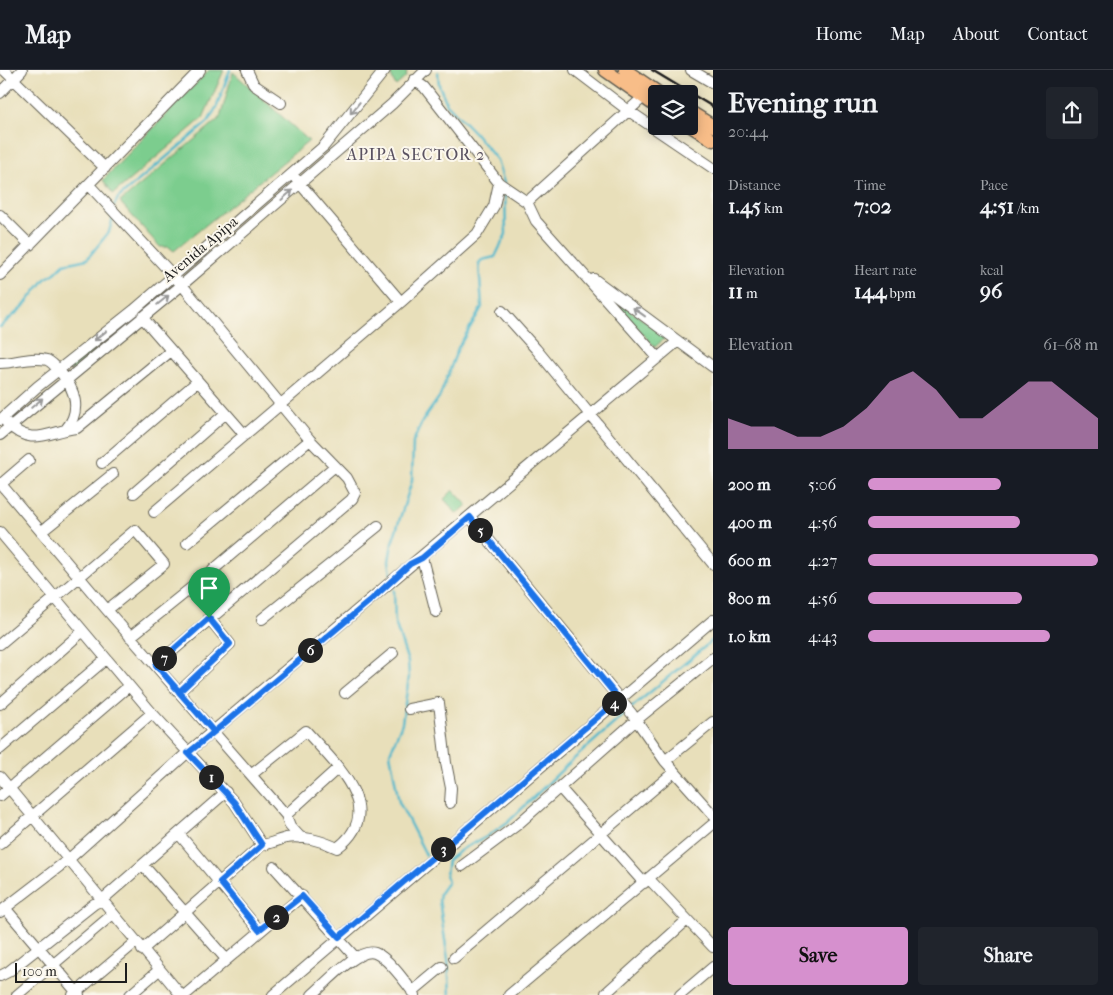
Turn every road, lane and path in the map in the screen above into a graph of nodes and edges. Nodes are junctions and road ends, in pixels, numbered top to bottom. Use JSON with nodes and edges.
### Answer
{"nodes":[{"id":1,"x":4,"y":70,"type":"edge"},
{"id":2,"x":22,"y":70,"type":"edge"},
{"id":3,"x":200,"y":70,"type":"edge"},
{"id":4,"x":246,"y":70,"type":"edge"},
{"id":5,"x":385,"y":70,"type":"edge"},
{"id":6,"x":426,"y":70,"type":"edge"},
{"id":7,"x":575,"y":70,"type":"edge"},
{"id":8,"x":605,"y":70,"type":"edge"},
{"id":9,"x":625,"y":70,"type":"edge"},
{"id":10,"x":691,"y":70,"type":"edge"},
{"id":11,"x":414,"y":75,"type":"edge"},
{"id":12,"x":13,"y":79,"type":"junction"},
{"id":13,"x":713,"y":83,"type":"edge"},
{"id":14,"x":648,"y":90,"type":"edge"},
{"id":15,"x":648,"y":92,"type":"edge"},
{"id":16,"x":0,"y":93,"type":"edge"},
{"id":17,"x":648,"y":97,"type":"edge"},
{"id":18,"x":281,"y":103,"type":"dead end"},
{"id":19,"x":629,"y":111,"type":"junction"},
{"id":20,"x":698,"y":117,"type":"edge"},
{"id":21,"x":713,"y":126,"type":"edge"},
{"id":22,"x":698,"y":131,"type":"edge"},
{"id":23,"x":713,"y":140,"type":"edge"},
{"id":24,"x":105,"y":168,"type":"junction"},
{"id":25,"x":713,"y":168,"type":"edge"},
{"id":26,"x":291,"y":174,"type":"junction"},
{"id":27,"x":301,"y":183,"type":"junction"},
{"id":28,"x":499,"y":183,"type":"junction"},
{"id":29,"x":89,"y":185,"type":"junction"},
{"id":30,"x":527,"y":202,"type":"junction"},
{"id":31,"x":0,"y":215,"type":"edge"},
{"id":32,"x":30,"y":245,"type":"junction"},
{"id":33,"x":577,"y":267,"type":"junction"},
{"id":34,"x":0,"y":275,"type":"edge"},
{"id":35,"x":173,"y":275,"type":"junction"},
{"id":36,"x":182,"y":285,"type":"junction"},
{"id":37,"x":401,"y":302,"type":"junction"},
{"id":38,"x":502,"y":312,"type":"dead end"},
{"id":39,"x":142,"y":317,"type":"junction"},
{"id":40,"x":678,"y":341,"type":"junction"},
{"id":41,"x":171,"y":351,"type":"junction"},
{"id":42,"x":658,"y":358,"type":"junction"},
{"id":43,"x":4,"y":363,"type":"edge"},
{"id":44,"x":713,"y":367,"type":"edge"},
{"id":45,"x":58,"y":369,"type":"junction"},
{"id":46,"x":0,"y":371,"type":"edge"},
{"id":47,"x":67,"y":379,"type":"junction"},
{"id":48,"x":198,"y":381,"type":"junction"},
{"id":49,"x":281,"y":405,"type":"junction"},
{"id":50,"x":226,"y":413,"type":"junction"},
{"id":51,"x":589,"y":415,"type":"junction"},
{"id":52,"x":3,"y":420,"type":"edge"},
{"id":53,"x":66,"y":429,"type":"junction"},
{"id":54,"x":0,"y":435,"type":"edge"},
{"id":55,"x":245,"y":435,"type":"junction"},
{"id":56,"x":310,"y":440,"type":"junction"},
{"id":57,"x":29,"y":460,"type":"dead end"},
{"id":58,"x":102,"y":463,"type":"dead end"},
{"id":59,"x":335,"y":466,"type":"junction"},
{"id":60,"x":113,"y":474,"type":"dead end"},
{"id":61,"x":0,"y":483,"type":"edge"},
{"id":62,"x":134,"y":493,"type":"dead end"},
{"id":63,"x":154,"y":512,"type":"dead end"},
{"id":64,"x":470,"y":517,"type":"junction"},
{"id":65,"x":378,"y":526,"type":"dead end"},
{"id":66,"x":0,"y":532,"type":"edge"},
{"id":67,"x":42,"y":532,"type":"junction"},
{"id":68,"x":187,"y":543,"type":"dead end"},
{"id":69,"x":422,"y":558,"type":"junction"},
{"id":70,"x":713,"y":564,"type":"edge"},
{"id":71,"x":79,"y":577,"type":"junction"},
{"id":72,"x":55,"y":598,"type":"junction"},
{"id":73,"x":107,"y":610,"type":"junction"},
{"id":74,"x":436,"y":612,"type":"dead end"},
{"id":75,"x":209,"y":618,"type":"junction"},
{"id":76,"x":262,"y":619,"type":"dead end"},
{"id":77,"x":713,"y":620,"type":"edge"},
{"id":78,"x":83,"y":631,"type":"junction"},
{"id":79,"x":130,"y":637,"type":"junction"},
{"id":80,"x":0,"y":644,"type":"edge"},
{"id":81,"x":393,"y":653,"type":"dead end"},
{"id":82,"x":713,"y":658,"type":"edge"},
{"id":83,"x":106,"y":659,"type":"junction"},
{"id":84,"x":156,"y":665,"type":"junction"},
{"id":85,"x":129,"y":686,"type":"junction"},
{"id":86,"x":179,"y":692,"type":"junction"},
{"id":87,"x":345,"y":693,"type":"dead end"},
{"id":88,"x":619,"y":699,"type":"junction"},
{"id":89,"x":0,"y":704,"type":"edge"},
{"id":90,"x":410,"y":709,"type":"dead end"},
{"id":91,"x":152,"y":713,"type":"junction"},
{"id":92,"x":635,"y":721,"type":"junction"},
{"id":93,"x":713,"y":722,"type":"edge"},
{"id":94,"x":214,"y":732,"type":"junction"},
{"id":95,"x":0,"y":749,"type":"edge"},
{"id":96,"x":188,"y":753,"type":"junction"},
{"id":97,"x":665,"y":761,"type":"junction"},
{"id":98,"x":338,"y":768,"type":"junction"},
{"id":99,"x":674,"y":772,"type":"junction"},
{"id":100,"x":251,"y":775,"type":"junction"},
{"id":101,"x":0,"y":777,"type":"edge"},
{"id":102,"x":10,"y":788,"type":"junction"},
{"id":103,"x":560,"y":788,"type":"junction"},
{"id":104,"x":226,"y":792,"type":"junction"},
{"id":105,"x":0,"y":796,"type":"edge"},
{"id":106,"x":450,"y":803,"type":"dead end"},
{"id":107,"x":286,"y":815,"type":"junction"},
{"id":108,"x":713,"y":815,"type":"edge"},
{"id":109,"x":33,"y":816,"type":"junction"},
{"id":110,"x":713,"y":824,"type":"edge"},
{"id":111,"x":179,"y":834,"type":"junction"},
{"id":112,"x":601,"y":834,"type":"junction"},
{"id":113,"x":301,"y":838,"type":"junction"},
{"id":114,"x":0,"y":844,"type":"edge"},
{"id":115,"x":262,"y":845,"type":"junction"},
{"id":116,"x":68,"y":859,"type":"junction"},
{"id":117,"x":143,"y":865,"type":"junction"},
{"id":118,"x":462,"y":866,"type":"dead end"},
{"id":119,"x":274,"y":867,"type":"dead end"},
{"id":120,"x":646,"y":881,"type":"junction"},
{"id":121,"x":220,"y":882,"type":"junction"},
{"id":122,"x":302,"y":896,"type":"junction"},
{"id":123,"x":102,"y":900,"type":"junction"},
{"id":124,"x":2,"y":910,"type":"edge"},
{"id":125,"x":184,"y":912,"type":"junction"},
{"id":126,"x":113,"y":914,"type":"junction"},
{"id":127,"x":687,"y":920,"type":"junction"},
{"id":128,"x":259,"y":930,"type":"junction"},
{"id":129,"x":339,"y":937,"type":"junction"},
{"id":130,"x":39,"y":946,"type":"junction"},
{"id":131,"x":139,"y":946,"type":"junction"},
{"id":132,"x":713,"y":947,"type":"edge"},
{"id":133,"x":355,"y":957,"type":"junction"},
{"id":134,"x":454,"y":958,"type":"dead end"},
{"id":135,"x":226,"y":959,"type":"junction"},
{"id":136,"x":54,"y":964,"type":"junction"},
{"id":137,"x":442,"y":967,"type":"dead end"},
{"id":138,"x":713,"y":967,"type":"edge"},
{"id":139,"x":159,"y":970,"type":"junction"},
{"id":140,"x":0,"y":976,"type":"edge"},
{"id":141,"x":606,"y":992,"type":"dead end"},
{"id":142,"x":76,"y":994,"type":"edge"},
{"id":143,"x":413,"y":994,"type":"edge"},
{"id":144,"x":17,"y":995,"type":"edge"},
{"id":145,"x":130,"y":995,"type":"edge"},
{"id":146,"x":181,"y":995,"type":"edge"},
{"id":147,"x":185,"y":995,"type":"edge"},
{"id":148,"x":273,"y":995,"type":"edge"},
{"id":149,"x":312,"y":995,"type":"edge"},
{"id":150,"x":509,"y":995,"type":"edge"},
{"id":151,"x":681,"y":995,"type":"edge"}],
"edges":[{"from":1,"to":12,"type":"street"},
{"from":2,"to":12,"type":"street"},
{"from":3,"to":24,"type":"street"},
{"from":4,"to":18,"type":"street"},
{"from":5,"to":26,"type":"street","name":"Avenida Apipa","one_way":true},
{"from":6,"to":11,"type":"street","name":"Avenida Apipa"},
{"from":7,"to":19,"type":"street"},
{"from":8,"to":15,"type":"main road"},
{"from":9,"to":14,"type":"main road"},
{"from":10,"to":13,"type":"street"},
{"from":11,"to":27,"type":"street","name":"Avenida Apipa"},
{"from":11,"to":28,"type":"street"},
{"from":12,"to":16,"type":"street"},
{"from":12,"to":24,"type":"street"},
{"from":17,"to":19,"type":"street"},
{"from":19,"to":25,"type":"street"},
{"from":19,"to":30,"type":"street"},
{"from":20,"to":21,"type":"main road"},
{"from":22,"to":23,"type":"main road"},
{"from":24,"to":29,"type":"street"},
{"from":26,"to":27,"type":"street"},
{"from":26,"to":35,"type":"street","name":"Avenida Apipa"},
{"from":36,"to":27,"type":"street","name":"Avenida Apipa","one_way":true},
{"from":27,"to":37,"type":"street"},
{"from":28,"to":30,"type":"street"},
{"from":28,"to":37,"type":"street"},
{"from":29,"to":32,"type":"street"},
{"from":29,"to":35,"type":"street"},
{"from":30,"to":33,"type":"street"},
{"from":31,"to":32,"type":"street"},
{"from":32,"to":34,"type":"street"},
{"from":40,"to":33,"type":"street","one_way":true},
{"from":33,"to":42,"type":"street"},
{"from":35,"to":36,"type":"street"},
{"from":35,"to":45,"type":"street","name":"Avenida Apipa","one_way":true},
{"from":39,"to":36,"type":"street","name":"Avenida Apipa","one_way":true},
{"from":36,"to":49,"type":"street"},
{"from":37,"to":49,"type":"street"},
{"from":38,"to":51,"type":"street"},
{"from":39,"to":41,"type":"street"},
{"from":39,"to":47,"type":"street","name":"Avenida Apipa"},
{"from":40,"to":42,"type":"street"},
{"from":40,"to":44,"type":"street"},
{"from":41,"to":48,"type":"street"},
{"from":41,"to":53,"type":"street"},
{"from":42,"to":51,"type":"street"},
{"from":43,"to":45,"type":"street"},
{"from":43,"to":46,"type":"street"},
{"from":45,"to":47,"type":"street"},
{"from":45,"to":52,"type":"street","name":"Avenida Apipa"},
{"from":52,"to":47,"type":"street","name":"Avenida Apipa","one_way":true},
{"from":47,"to":53,"type":"street"},
{"from":48,"to":50,"type":"street"},
{"from":48,"to":58,"type":"street"},
{"from":49,"to":55,"type":"street"},
{"from":49,"to":56,"type":"street"},
{"from":50,"to":55,"type":"street"},
{"from":50,"to":62,"type":"street"},
{"from":51,"to":64,"type":"street"},
{"from":51,"to":70,"type":"street"},
{"from":52,"to":53,"type":"street"},
{"from":52,"to":54,"type":"street","name":"Avenida Apipa"},
{"from":55,"to":63,"type":"street"},
{"from":56,"to":59,"type":"street"},
{"from":56,"to":68,"type":"street"},
{"from":57,"to":61,"type":"street"},
{"from":59,"to":75,"type":"street"},
{"from":59,"to":79,"type":"street"},
{"from":60,"to":67,"type":"street"},
{"from":61,"to":67,"type":"street"},
{"from":64,"to":69,"type":"street"},
{"from":64,"to":88,"type":"street"},
{"from":65,"to":76,"type":"street"},
{"from":66,"to":72,"type":"street"},
{"from":67,"to":71,"type":"street"},
{"from":69,"to":74,"type":"street"},
{"from":69,"to":94,"type":"street"},
{"from":71,"to":72,"type":"street"},
{"from":71,"to":73,"type":"street"},
{"from":71,"to":73,"type":"street"},
{"from":72,"to":78,"type":"street"},
{"from":72,"to":80,"type":"street"},
{"from":73,"to":79,"type":"street"},
{"from":75,"to":84,"type":"street"},
{"from":75,"to":86,"type":"street"},
{"from":77,"to":88,"type":"street"},
{"from":78,"to":83,"type":"street"},
{"from":78,"to":89,"type":"street"},
{"from":79,"to":84,"type":"street"},
{"from":81,"to":87,"type":"street"},
{"from":82,"to":92,"type":"street"},
{"from":83,"to":85,"type":"street"},
{"from":83,"to":95,"type":"street"},
{"from":84,"to":86,"type":"street"},
{"from":85,"to":91,"type":"street"},
{"from":85,"to":102,"type":"street"},
{"from":86,"to":94,"type":"street"},
{"from":88,"to":92,"type":"street"},
{"from":88,"to":129,"type":"street"},
{"from":90,"to":106,"type":"street"},
{"from":91,"to":96,"type":"street"},
{"from":91,"to":109,"type":"street"},
{"from":92,"to":97,"type":"street"},
{"from":92,"to":103,"type":"street"},
{"from":93,"to":97,"type":"street"},
{"from":94,"to":96,"type":"street"},
{"from":94,"to":100,"type":"street"},
{"from":96,"to":104,"type":"street"},
{"from":96,"to":116,"type":"street"},
{"from":97,"to":99,"type":"street"},
{"from":98,"to":100,"type":"street"},
{"from":98,"to":107,"type":"street"},
{"from":98,"to":113,"type":"street"},
{"from":99,"to":108,"type":"street"},
{"from":99,"to":112,"type":"street"},
{"from":100,"to":107,"type":"street"},
{"from":101,"to":102,"type":"street"},
{"from":102,"to":105,"type":"street"},
{"from":102,"to":109,"type":"street"},
{"from":103,"to":112,"type":"street"},
{"from":103,"to":118,"type":"street"},
{"from":104,"to":111,"type":"street"},
{"from":104,"to":115,"type":"street"},
{"from":107,"to":113,"type":"street"},
{"from":109,"to":114,"type":"street"},
{"from":109,"to":116,"type":"street"},
{"from":110,"to":120,"type":"street"},
{"from":111,"to":117,"type":"street"},
{"from":111,"to":121,"type":"street"},
{"from":112,"to":120,"type":"street"},
{"from":112,"to":134,"type":"street"},
{"from":113,"to":115,"type":"street"},
{"from":115,"to":121,"type":"street"},
{"from":116,"to":123,"type":"street"},
{"from":116,"to":124,"type":"street"},
{"from":117,"to":123,"type":"street"},
{"from":117,"to":125,"type":"street"},
{"from":119,"to":122,"type":"street"},
{"from":120,"to":127,"type":"street"},
{"from":120,"to":150,"type":"street"},
{"from":121,"to":125,"type":"street"},
{"from":121,"to":128,"type":"street"},
{"from":122,"to":128,"type":"street"},
{"from":122,"to":129,"type":"street"},
{"from":123,"to":126,"type":"street"},
{"from":123,"to":130,"type":"street"},
{"from":124,"to":130,"type":"street"},
{"from":125,"to":131,"type":"street"},
{"from":125,"to":135,"type":"street"},
{"from":126,"to":131,"type":"street"},
{"from":126,"to":136,"type":"street"},
{"from":127,"to":132,"type":"street"},
{"from":127,"to":141,"type":"street"},
{"from":128,"to":135,"type":"street"},
{"from":129,"to":133,"type":"street"},
{"from":129,"to":148,"type":"street"},
{"from":130,"to":136,"type":"street"},
{"from":130,"to":140,"type":"street"},
{"from":131,"to":139,"type":"street"},
{"from":131,"to":142,"type":"street"},
{"from":133,"to":143,"type":"street"},
{"from":133,"to":149,"type":"street"},
{"from":135,"to":147,"type":"street"},
{"from":136,"to":142,"type":"street"},
{"from":136,"to":144,"type":"street"},
{"from":137,"to":143,"type":"street"},
{"from":138,"to":151,"type":"street"},
{"from":139,"to":145,"type":"street"},
{"from":139,"to":146,"type":"street"}]}
